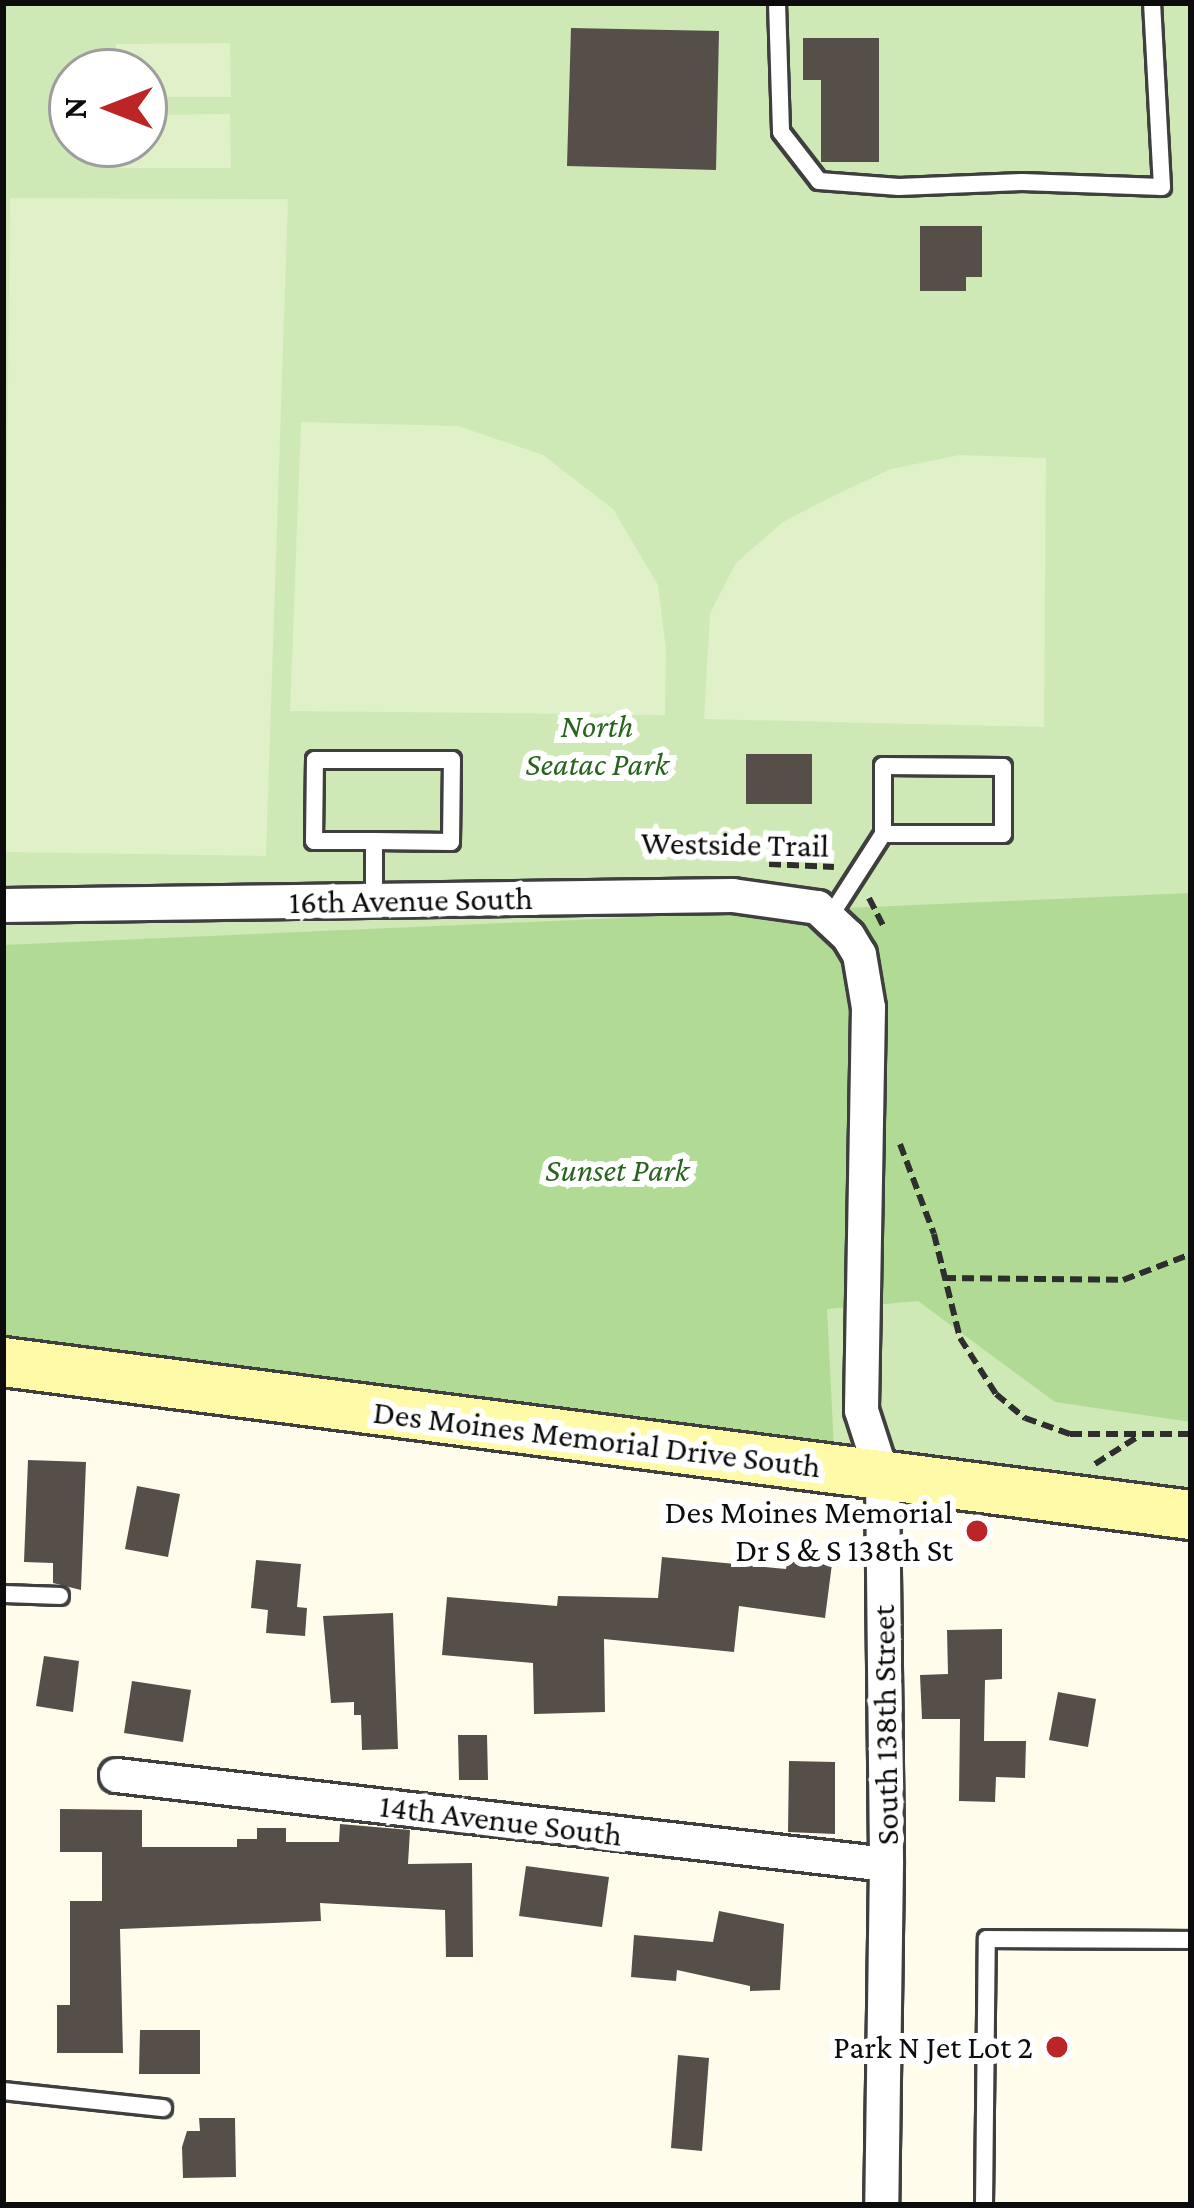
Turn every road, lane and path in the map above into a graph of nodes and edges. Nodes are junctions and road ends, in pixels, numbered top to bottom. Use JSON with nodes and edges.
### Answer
{"nodes":[{"id":1,"x":777,"y":3,"type":"edge"},
{"id":2,"x":1152,"y":3,"type":"edge"},
{"id":3,"x":883,"y":834,"type":"junction"},
{"id":4,"x":374,"y":842,"type":"junction"},
{"id":5,"x":760,"y":865,"type":"dead end"},
{"id":6,"x":858,"y":881,"type":"junction"},
{"id":7,"x":374,"y":900,"type":"junction"},
{"id":8,"x":3,"y":905,"type":"edge"},
{"id":9,"x":824,"y":911,"type":"junction"},
{"id":10,"x":890,"y":939,"type":"dead end"},
{"id":11,"x":898,"y":1128,"type":"dead end"},
{"id":12,"x":1191,"y":1254,"type":"edge"},
{"id":13,"x":944,"y":1278,"type":"junction"},
{"id":14,"x":3,"y":1362,"type":"edge"},
{"id":15,"x":1191,"y":1434,"type":"edge"},
{"id":16,"x":882,"y":1475,"type":"junction"},
{"id":17,"x":1191,"y":1515,"type":"edge"},
{"id":18,"x":3,"y":1594,"type":"edge"},
{"id":19,"x":60,"y":1596,"type":"dead end"},
{"id":20,"x":116,"y":1775,"type":"dead end"},
{"id":21,"x":886,"y":1864,"type":"junction"},
{"id":22,"x":1191,"y":1940,"type":"edge"},
{"id":23,"x":3,"y":2091,"type":"edge"},
{"id":24,"x":163,"y":2108,"type":"dead end"},
{"id":25,"x":881,"y":2205,"type":"edge"},
{"id":26,"x":985,"y":2205,"type":"edge"}],
"edges":[{"from":1,"to":2,"type":"lane"},
{"from":3,"to":3,"type":"lane"},
{"from":3,"to":6,"type":"lane"},
{"from":4,"to":4,"type":"lane"},
{"from":4,"to":7,"type":"lane"},
{"from":5,"to":6,"type":"path","name":"Westside Trail"},
{"from":6,"to":9,"type":"lane"},
{"from":6,"to":10,"type":"path","name":"Westside Trail"},
{"from":7,"to":8,"type":"street","name":"16th Avenue South"},
{"from":7,"to":9,"type":"street","name":"16th Avenue South"},
{"from":9,"to":16,"type":"street","name":"South 138th Street"},
{"from":11,"to":13,"type":"path"},
{"from":12,"to":13,"type":"path"},
{"from":13,"to":15,"type":"path"},
{"from":14,"to":16,"type":"main road","name":"Des Moines Memorial Drive South"},
{"from":16,"to":17,"type":"main road","name":"Des Moines Memorial Drive South"},
{"from":16,"to":21,"type":"street","name":"South 138th Street"},
{"from":18,"to":19,"type":"lane"},
{"from":20,"to":21,"type":"street","name":"14th Avenue South"},
{"from":21,"to":25,"type":"street","name":"South 138th Street"},
{"from":22,"to":26,"type":"lane"},
{"from":23,"to":24,"type":"lane"}]}
